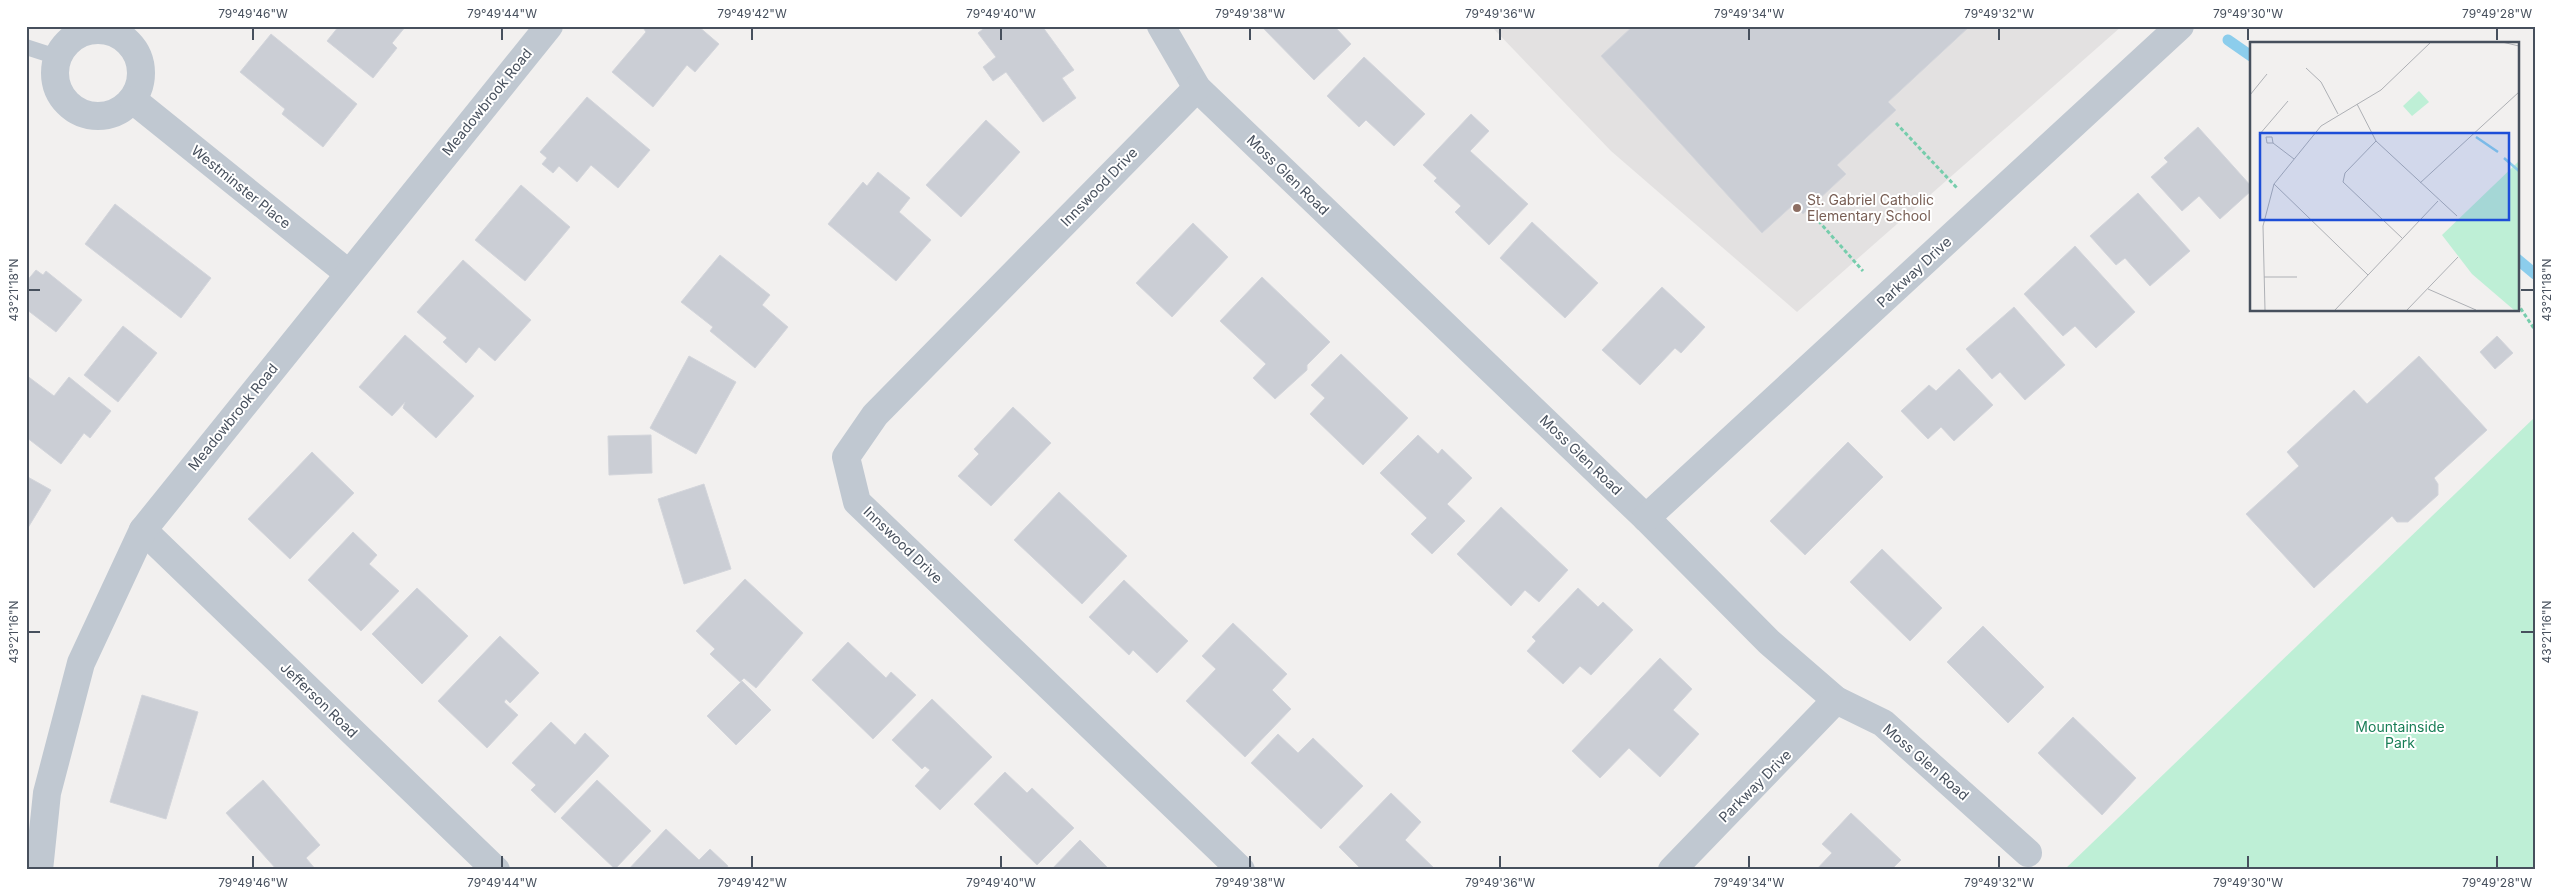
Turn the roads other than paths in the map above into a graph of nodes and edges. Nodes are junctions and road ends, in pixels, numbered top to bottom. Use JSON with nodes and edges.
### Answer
{"nodes":[{"id":1,"x":549,"y":26,"type":"edge"},
{"id":2,"x":1161,"y":26,"type":"edge"},
{"id":3,"x":2180,"y":26,"type":"edge"},
{"id":4,"x":26,"y":47,"type":"edge"},
{"id":5,"x":57,"y":57,"type":"junction"},
{"id":6,"x":1197,"y":88,"type":"junction"},
{"id":7,"x":133,"y":100,"type":"junction"},
{"id":8,"x":348,"y":273,"type":"junction"},
{"id":9,"x":1646,"y":518,"type":"junction"},
{"id":10,"x":143,"y":530,"type":"junction"},
{"id":11,"x":1836,"y":700,"type":"junction"},
{"id":12,"x":2028,"y":853,"type":"dead end"},
{"id":13,"x":39,"y":870,"type":"edge"},
{"id":14,"x":496,"y":870,"type":"edge"},
{"id":15,"x":1241,"y":870,"type":"edge"},
{"id":16,"x":1672,"y":870,"type":"edge"}],
"edges":[{"from":1,"to":8,"type":"street","name":"Meadowbrook Road"},
{"from":2,"to":6,"type":"street","name":"Moss Glen Road"},
{"from":3,"to":9,"type":"street","name":"Parkway Drive"},
{"from":4,"to":5,"type":"lane"},
{"from":5,"to":7,"type":"street"},
{"from":5,"to":7,"type":"street"},
{"from":6,"to":9,"type":"street","name":"Moss Glen Road"},
{"from":6,"to":15,"type":"street","name":"Innswood Drive"},
{"from":7,"to":8,"type":"street","name":"Westminster Place"},
{"from":8,"to":10,"type":"street","name":"Meadowbrook Road"},
{"from":9,"to":11,"type":"street","name":"Moss Glen Road"},
{"from":10,"to":13,"type":"street","name":"Meadowbrook Road"},
{"from":10,"to":14,"type":"street","name":"Jefferson Road"},
{"from":11,"to":12,"type":"street","name":"Moss Glen Road"},
{"from":11,"to":16,"type":"street","name":"Parkway Drive"}]}
